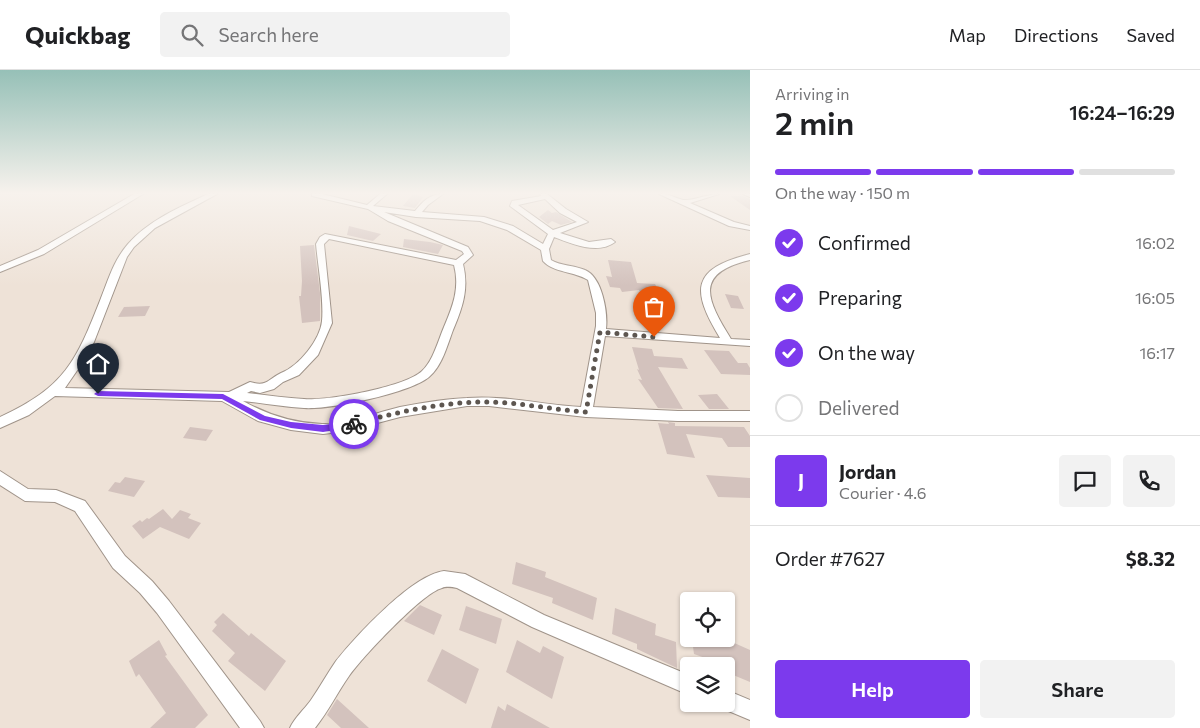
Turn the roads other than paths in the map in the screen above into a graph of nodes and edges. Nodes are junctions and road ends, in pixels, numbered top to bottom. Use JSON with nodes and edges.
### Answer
{"nodes":[{"id":1,"x":87,"y":225,"type":"edge"},
{"id":2,"x":156,"y":225,"type":"edge"},
{"id":3,"x":405,"y":225,"type":"edge"},
{"id":4,"x":499,"y":225,"type":"edge"},
{"id":5,"x":540,"y":225,"type":"edge"},
{"id":6,"x":576,"y":225,"type":"edge"},
{"id":7,"x":733,"y":225,"type":"edge"},
{"id":8,"x":750,"y":228,"type":"edge"},
{"id":9,"x":552,"y":233,"type":"junction"},
{"id":10,"x":611,"y":242,"type":"dead end"},
{"id":11,"x":545,"y":249,"type":"junction"},
{"id":12,"x":750,"y":257,"type":"edge"},
{"id":13,"x":458,"y":264,"type":"junction"},
{"id":14,"x":0,"y":269,"type":"edge"},
{"id":15,"x":600,"y":332,"type":"junction"},
{"id":16,"x":728,"y":342,"type":"junction"},
{"id":17,"x":750,"y":343,"type":"edge"},
{"id":18,"x":54,"y":392,"type":"junction"},
{"id":19,"x":227,"y":396,"type":"junction"},
{"id":20,"x":586,"y":412,"type":"junction"},
{"id":21,"x":749,"y":418,"type":"edge"},
{"id":22,"x":0,"y":423,"type":"edge"},
{"id":23,"x":0,"y":477,"type":"edge"},
{"id":24,"x":680,"y":681,"type":"edge"},
{"id":25,"x":735,"y":704,"type":"edge"},
{"id":26,"x":750,"y":710,"type":"edge"},
{"id":27,"x":253,"y":728,"type":"edge"},
{"id":28,"x":301,"y":728,"type":"edge"}],
"edges":[{"from":1,"to":14,"type":"street"},
{"from":2,"to":18,"type":"street"},
{"from":3,"to":13,"type":"street"},
{"from":4,"to":11,"type":"street"},
{"from":5,"to":9,"type":"street"},
{"from":6,"to":9,"type":"street"},
{"from":7,"to":8,"type":"street"},
{"from":9,"to":10,"type":"street"},
{"from":9,"to":11,"type":"street"},
{"from":11,"to":15,"type":"street"},
{"from":12,"to":16,"type":"street"},
{"from":13,"to":19,"type":"street"},
{"from":13,"to":19,"type":"street"},
{"from":15,"to":16,"type":"street"},
{"from":15,"to":20,"type":"street"},
{"from":16,"to":17,"type":"street"},
{"from":18,"to":19,"type":"street"},
{"from":18,"to":22,"type":"street"},
{"from":19,"to":20,"type":"street"},
{"from":20,"to":21,"type":"street"},
{"from":23,"to":27,"type":"street"},
{"from":24,"to":28,"type":"street"},
{"from":25,"to":26,"type":"street"}]}
